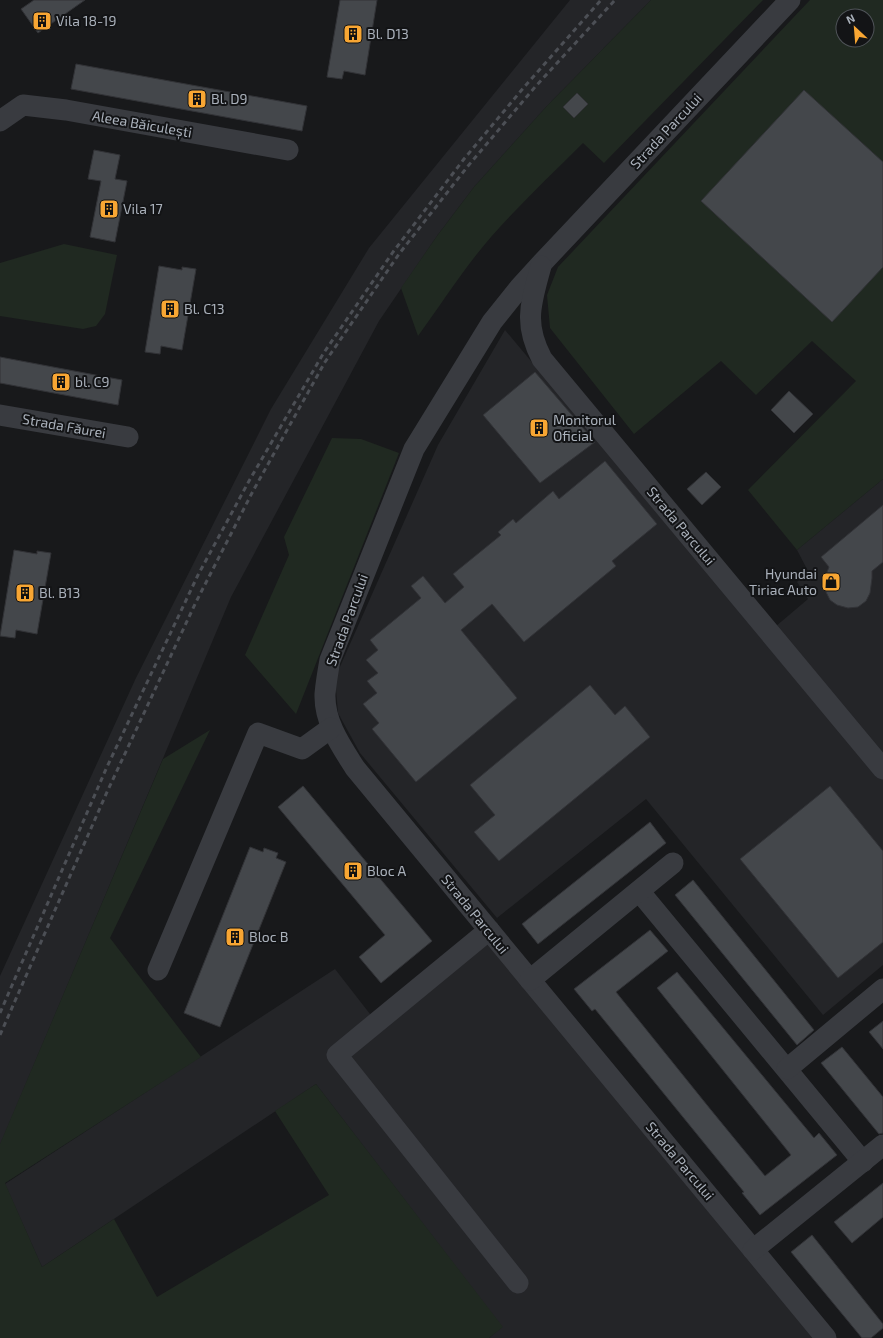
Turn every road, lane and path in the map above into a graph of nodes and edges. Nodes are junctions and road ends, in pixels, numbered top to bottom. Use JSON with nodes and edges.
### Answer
{"nodes":[{"id":1,"x":790,"y":0,"type":"edge"},
{"id":2,"x":0,"y":121,"type":"edge"},
{"id":3,"x":288,"y":150,"type":"dead end"},
{"id":4,"x":542,"y":263,"type":"junction"},
{"id":5,"x":1,"y":421,"type":"edge"},
{"id":6,"x":128,"y":437,"type":"dead end"},
{"id":7,"x":331,"y":728,"type":"junction"},
{"id":8,"x":883,"y":769,"type":"edge"},
{"id":9,"x":673,"y":863,"type":"dead end"},
{"id":10,"x":639,"y":891,"type":"junction"},
{"id":11,"x":489,"y":930,"type":"junction"},
{"id":12,"x":158,"y":970,"type":"dead end"},
{"id":13,"x":530,"y":980,"type":"junction"},
{"id":14,"x":883,"y":989,"type":"edge"},
{"id":15,"x":787,"y":1069,"type":"junction"},
{"id":16,"x":883,"y":1145,"type":"edge"},
{"id":17,"x":863,"y":1162,"type":"junction"},
{"id":18,"x":753,"y":1250,"type":"junction"},
{"id":19,"x":518,"y":1283,"type":"dead end"},
{"id":20,"x":826,"y":1338,"type":"edge"}],
"edges":[{"from":1,"to":4,"type":"street","name":"Strada Parcului"},
{"from":2,"to":3,"type":"street","name":"Aleea Băiculești"},
{"from":4,"to":7,"type":"street","name":"Strada Parcului"},
{"from":4,"to":8,"type":"street","name":"Strada Parcului"},
{"from":5,"to":6,"type":"street","name":"Strada Făurei"},
{"from":7,"to":11,"type":"street","name":"Strada Parcului"},
{"from":7,"to":12,"type":"street"},
{"from":9,"to":10,"type":"street"},
{"from":10,"to":13,"type":"street"},
{"from":10,"to":15,"type":"street"},
{"from":11,"to":13,"type":"street","name":"Strada Parcului"},
{"from":11,"to":19,"type":"street"},
{"from":13,"to":18,"type":"street","name":"Strada Parcului"},
{"from":14,"to":15,"type":"street"},
{"from":15,"to":17,"type":"street"},
{"from":16,"to":17,"type":"street"},
{"from":17,"to":18,"type":"street"},
{"from":18,"to":20,"type":"street","name":"Strada Parcului"}]}
